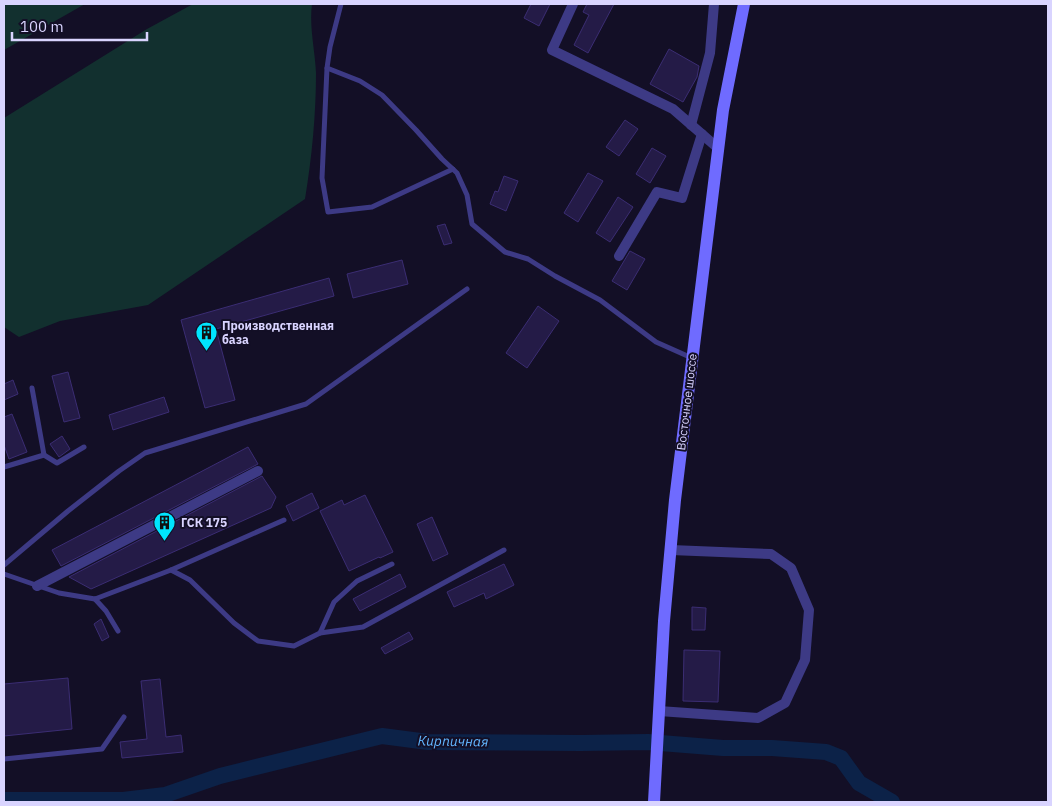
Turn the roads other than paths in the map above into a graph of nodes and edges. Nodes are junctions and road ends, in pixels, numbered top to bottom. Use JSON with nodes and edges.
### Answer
{"nodes":[{"id":1,"x":341,"y":4,"type":"edge"},
{"id":2,"x":573,"y":4,"type":"edge"},
{"id":3,"x":714,"y":4,"type":"edge"},
{"id":4,"x":744,"y":4,"type":"edge"},
{"id":5,"x":327,"y":68,"type":"junction"},
{"id":6,"x":692,"y":125,"type":"junction"},
{"id":7,"x":702,"y":134,"type":"junction"},
{"id":8,"x":719,"y":149,"type":"junction"},
{"id":9,"x":453,"y":169,"type":"junction"},
{"id":10,"x":619,"y":256,"type":"dead end"},
{"id":11,"x":467,"y":289,"type":"dead end"},
{"id":12,"x":692,"y":358,"type":"junction"},
{"id":13,"x":32,"y":388,"type":"dead end"},
{"id":14,"x":84,"y":447,"type":"dead end"},
{"id":15,"x":44,"y":455,"type":"junction"},
{"id":16,"x":4,"y":467,"type":"edge"},
{"id":17,"x":258,"y":471,"type":"dead end"},
{"id":18,"x":284,"y":520,"type":"dead end"},
{"id":19,"x":504,"y":550,"type":"dead end"},
{"id":20,"x":671,"y":550,"type":"junction"},
{"id":21,"x":392,"y":564,"type":"dead end"},
{"id":22,"x":4,"y":565,"type":"edge"},
{"id":23,"x":171,"y":570,"type":"junction"},
{"id":24,"x":4,"y":574,"type":"edge"},
{"id":25,"x":37,"y":586,"type":"junction"},
{"id":26,"x":95,"y":599,"type":"junction"},
{"id":27,"x":118,"y":631,"type":"dead end"},
{"id":28,"x":320,"y":633,"type":"junction"},
{"id":29,"x":659,"y":711,"type":"junction"},
{"id":30,"x":124,"y":718,"type":"dead end"},
{"id":31,"x":4,"y":760,"type":"edge"},
{"id":32,"x":654,"y":802,"type":"edge"}],
"edges":[{"from":1,"to":5,"type":"lane"},
{"from":2,"to":6,"type":"street"},
{"from":3,"to":6,"type":"street"},
{"from":4,"to":8,"type":"street","name":"Восточное шоссе"},
{"from":5,"to":9,"type":"lane"},
{"from":5,"to":9,"type":"lane"},
{"from":6,"to":7,"type":"street"},
{"from":7,"to":8,"type":"street"},
{"from":7,"to":10,"type":"street"},
{"from":8,"to":12,"type":"street","name":"Восточное шоссе"},
{"from":9,"to":12,"type":"lane"},
{"from":11,"to":22,"type":"lane"},
{"from":12,"to":20,"type":"street","name":"Восточное шоссе"},
{"from":13,"to":15,"type":"lane"},
{"from":14,"to":15,"type":"lane"},
{"from":15,"to":16,"type":"lane"},
{"from":17,"to":25,"type":"street"},
{"from":18,"to":23,"type":"lane"},
{"from":19,"to":28,"type":"lane"},
{"from":20,"to":29,"type":"street","name":"Восточное шоссе"},
{"from":20,"to":29,"type":"street"},
{"from":21,"to":28,"type":"lane"},
{"from":23,"to":26,"type":"lane"},
{"from":23,"to":28,"type":"lane"},
{"from":24,"to":25,"type":"lane"},
{"from":25,"to":26,"type":"lane"},
{"from":26,"to":27,"type":"lane"},
{"from":29,"to":32,"type":"street","name":"Восточное шоссе"},
{"from":30,"to":31,"type":"lane"}]}
